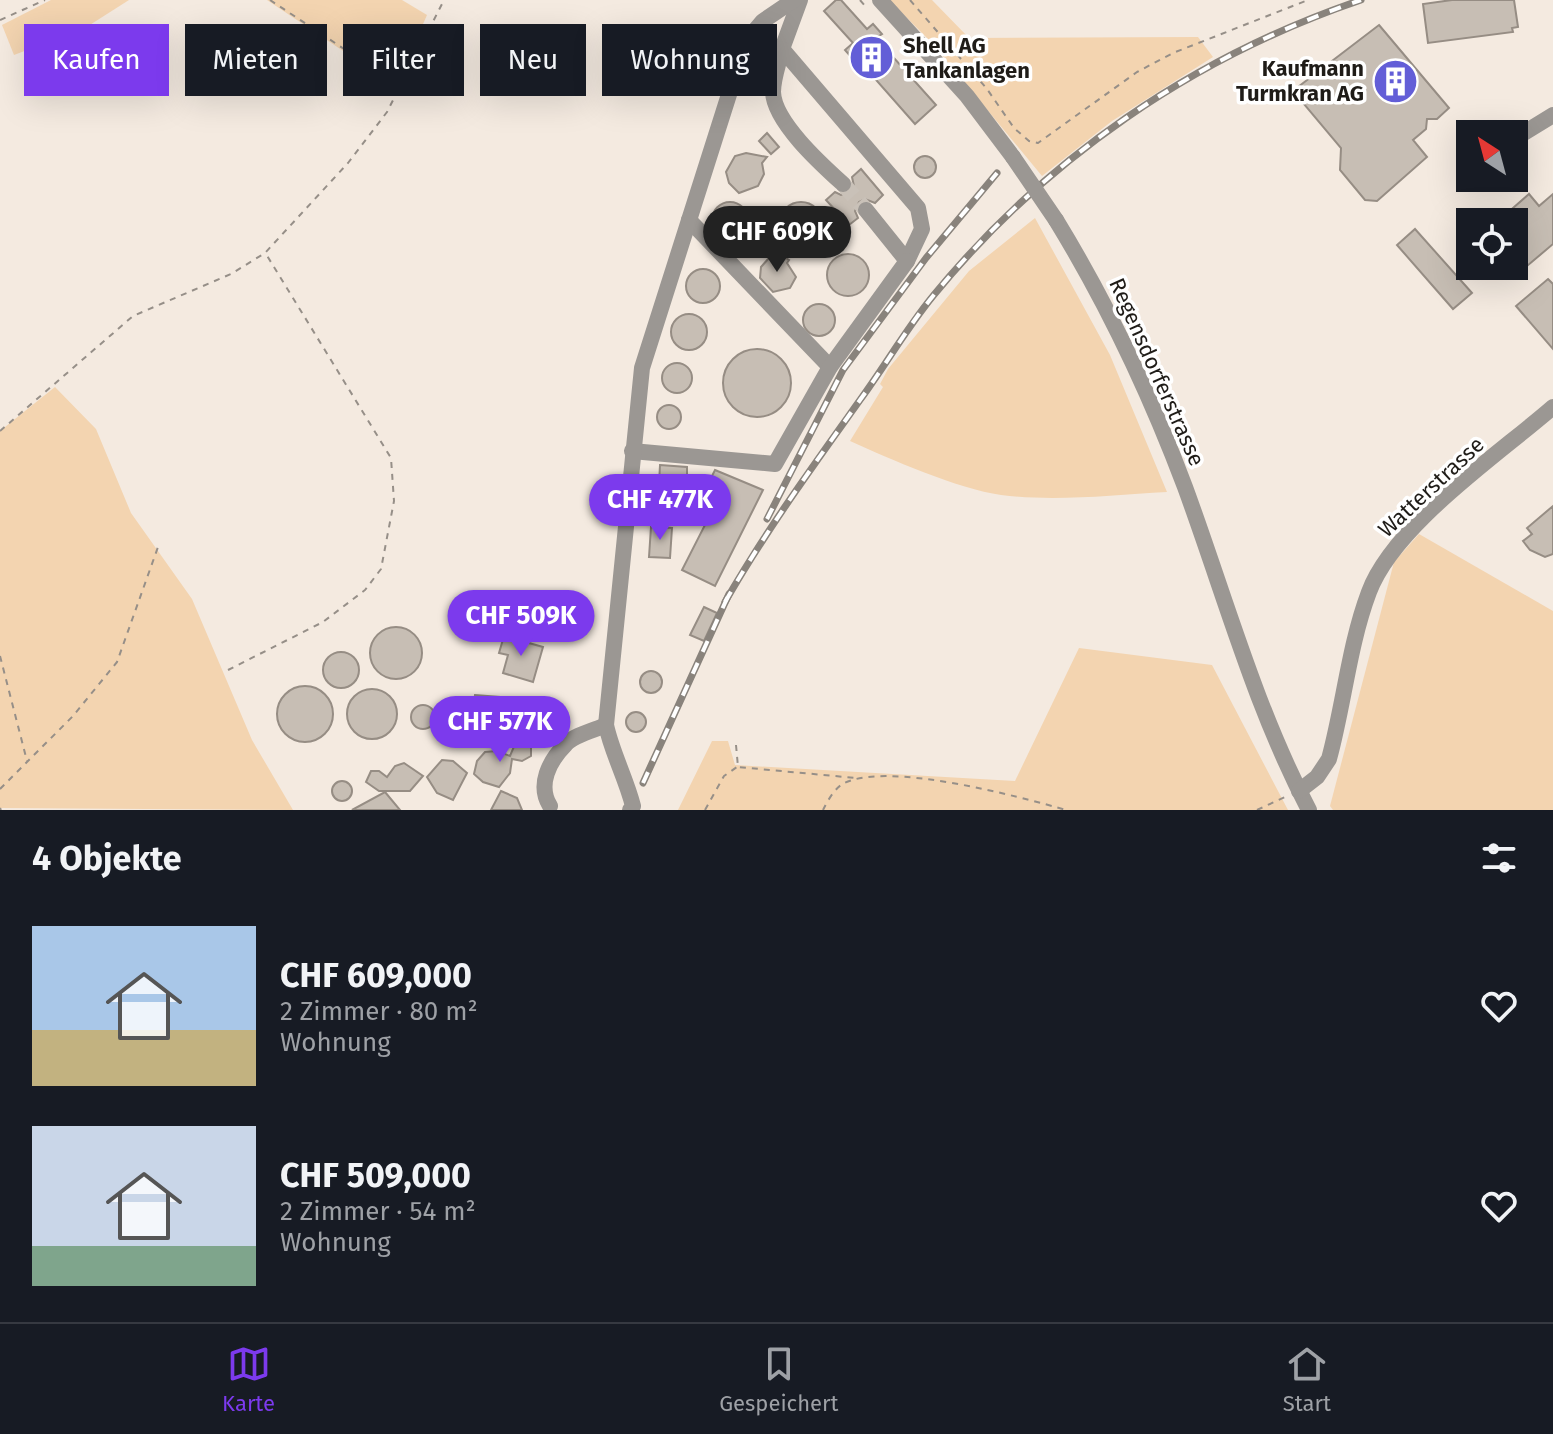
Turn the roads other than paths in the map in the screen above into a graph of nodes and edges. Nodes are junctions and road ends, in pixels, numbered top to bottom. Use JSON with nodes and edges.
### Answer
{"nodes":[{"id":1,"x":797,"y":0,"type":"edge"},
{"id":2,"x":880,"y":0,"type":"edge"},
{"id":3,"x":782,"y":49,"type":"junction"},
{"id":4,"x":1553,"y":115,"type":"edge"},
{"id":5,"x":1528,"y":130,"type":"edge"},
{"id":6,"x":843,"y":184,"type":"tunnel mouth"},
{"id":7,"x":866,"y":210,"type":"tunnel mouth"},
{"id":8,"x":689,"y":220,"type":"junction"},
{"id":9,"x":907,"y":261,"type":"junction"},
{"id":10,"x":830,"y":367,"type":"junction"},
{"id":11,"x":1553,"y":407,"type":"edge"},
{"id":12,"x":632,"y":451,"type":"junction"},
{"id":13,"x":606,"y":725,"type":"junction"},
{"id":14,"x":1293,"y":796,"type":"junction"},
{"id":15,"x":550,"y":806,"type":"dead end"},
{"id":16,"x":630,"y":810,"type":"edge"},
{"id":17,"x":1309,"y":810,"type":"edge"}],
"edges":[{"from":1,"to":3,"type":"street"},
{"from":1,"to":8,"type":"street"},
{"from":2,"to":14,"type":"street","name":"Regensdorferstrasse","bridge":true},
{"from":3,"to":6,"type":"street"},
{"from":3,"to":9,"type":"street"},
{"from":4,"to":5,"type":"street"},
{"from":7,"to":9,"type":"street"},
{"from":8,"to":10,"type":"street"},
{"from":8,"to":12,"type":"street"},
{"from":9,"to":10,"type":"street"},
{"from":10,"to":12,"type":"street"},
{"from":11,"to":14,"type":"street","name":"Watterstrasse"},
{"from":12,"to":13,"type":"street"},
{"from":13,"to":15,"type":"street"},
{"from":13,"to":16,"type":"street"},
{"from":14,"to":17,"type":"street","name":"Regensdorferstrasse"}]}
